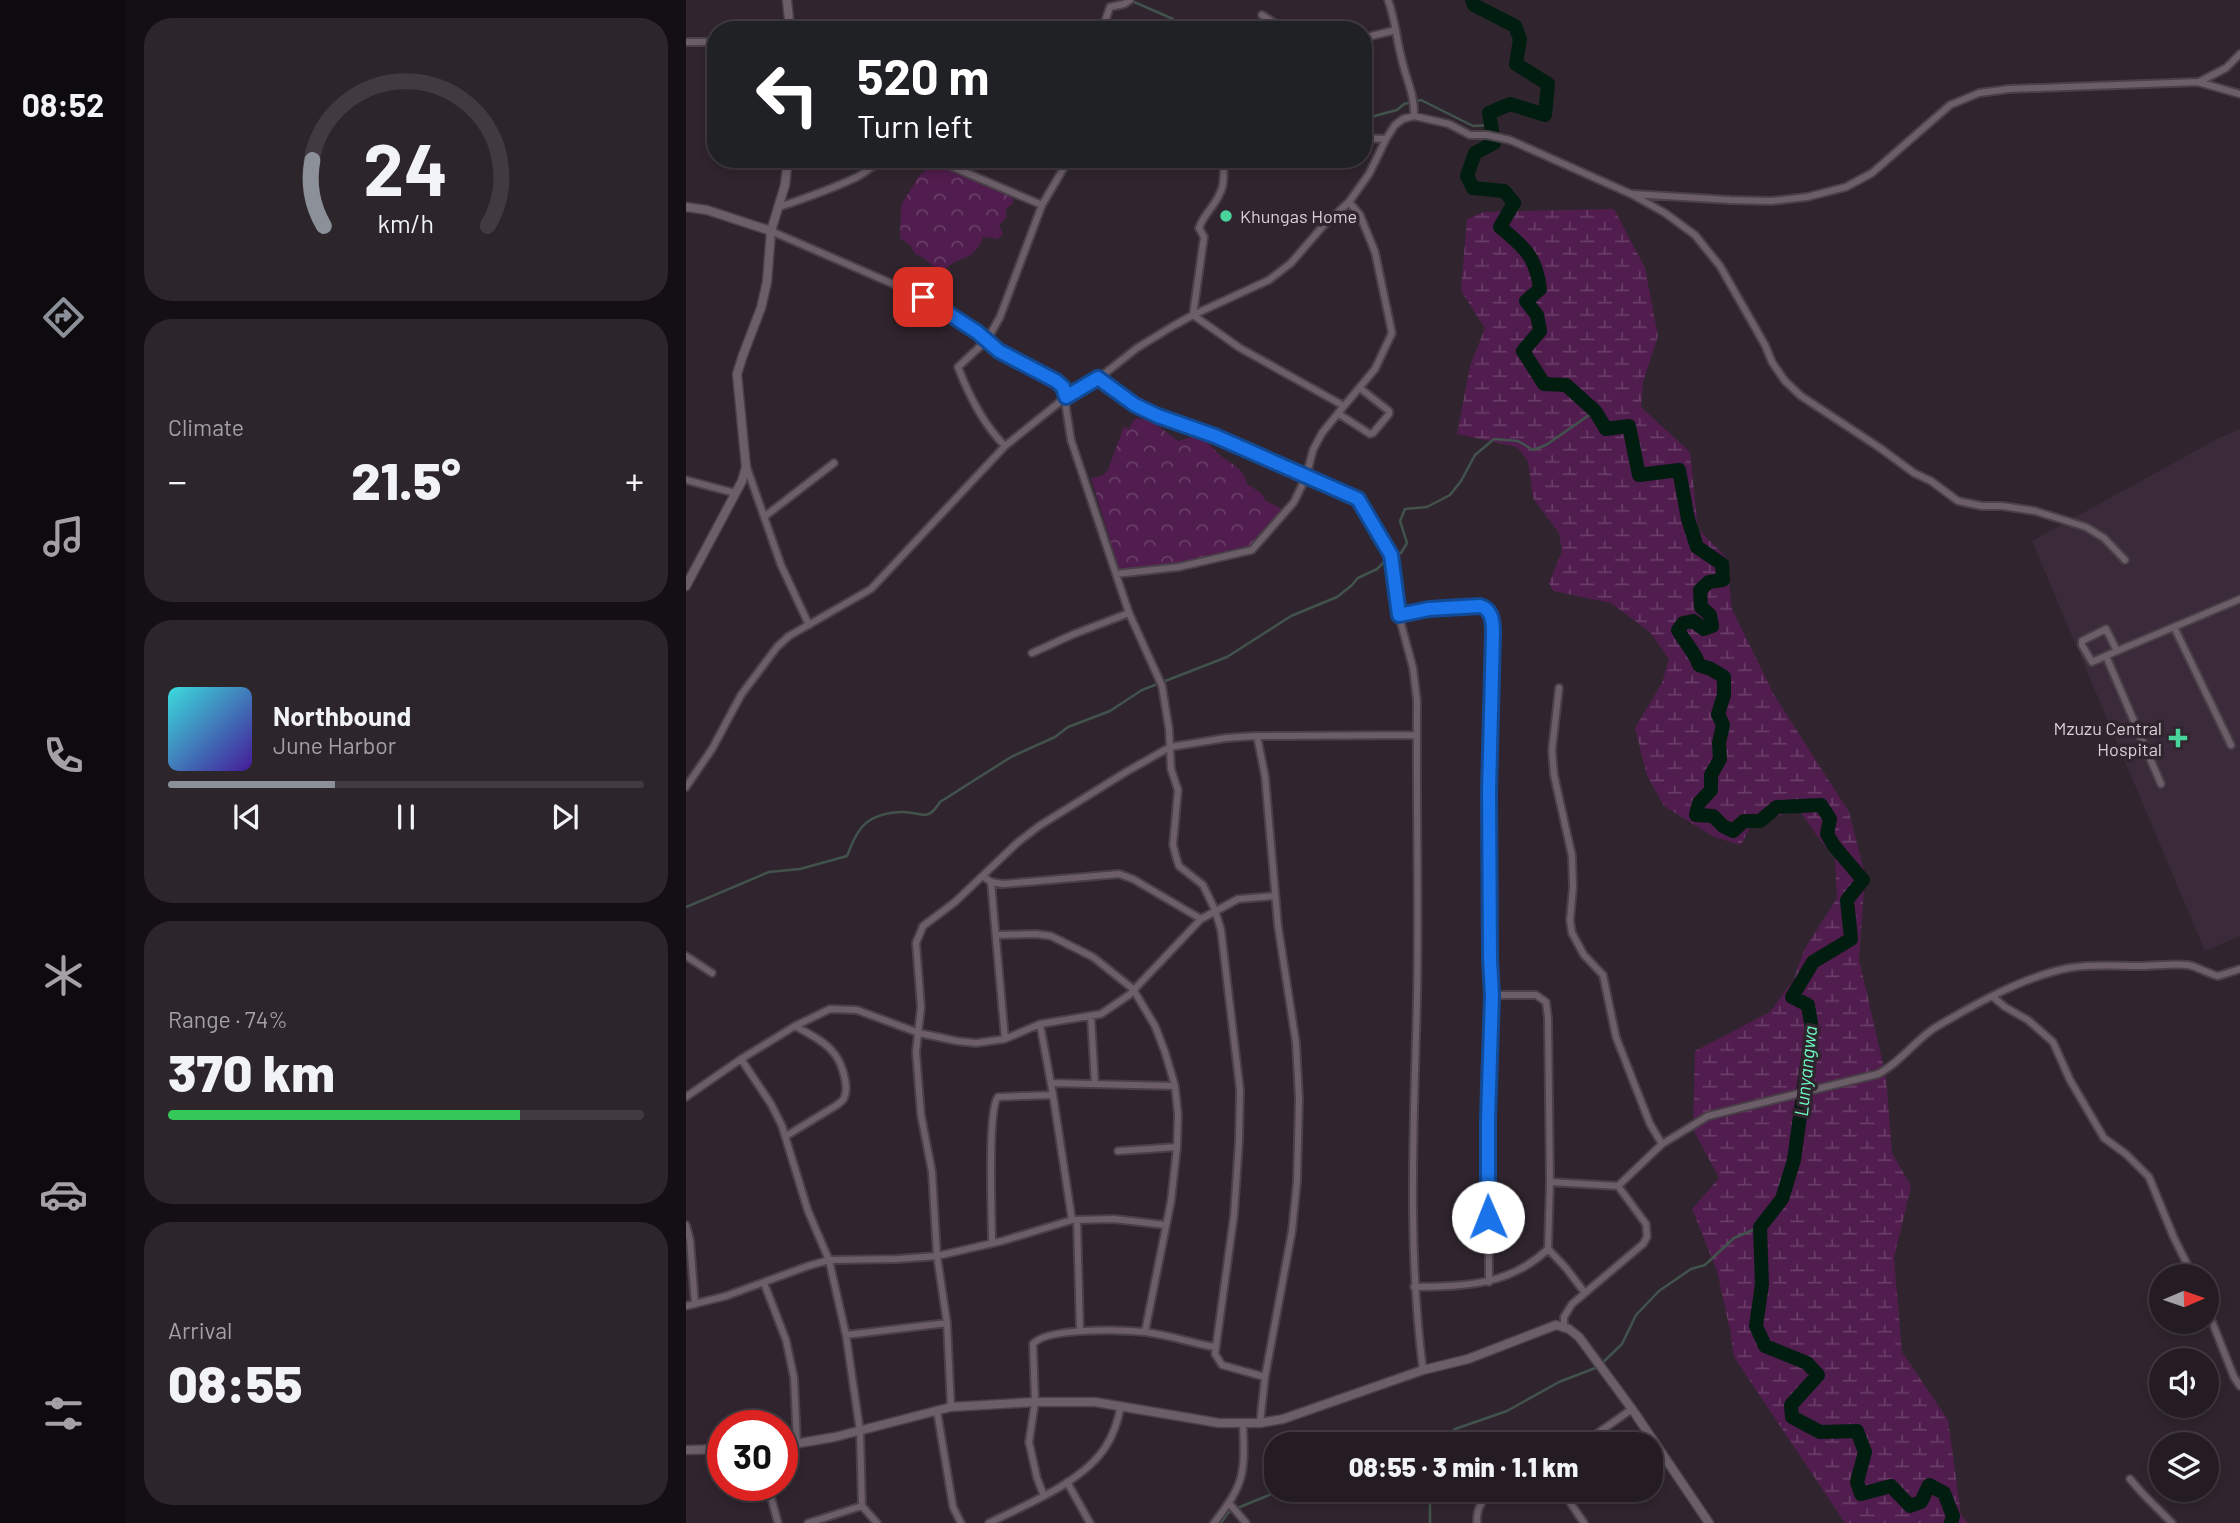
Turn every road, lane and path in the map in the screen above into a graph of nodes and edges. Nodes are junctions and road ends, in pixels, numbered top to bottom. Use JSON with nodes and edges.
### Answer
{"nodes":[{"id":1,"x":786,"y":0,"type":"edge"},
{"id":2,"x":1388,"y":0,"type":"edge"},
{"id":3,"x":1129,"y":1,"type":"edge"},
{"id":4,"x":1262,"y":15,"type":"dead end"},
{"id":5,"x":787,"y":21,"type":"edge"},
{"id":6,"x":1105,"y":21,"type":"edge"},
{"id":7,"x":1271,"y":21,"type":"edge"},
{"id":8,"x":1396,"y":30,"type":"junction"},
{"id":9,"x":1372,"y":36,"type":"edge"},
{"id":10,"x":686,"y":42,"type":"edge"},
{"id":11,"x":707,"y":42,"type":"edge"},
{"id":12,"x":2240,"y":54,"type":"edge"},
{"id":13,"x":2197,"y":82,"type":"junction"},
{"id":14,"x":2240,"y":94,"type":"edge"},
{"id":15,"x":1414,"y":116,"type":"junction"},
{"id":16,"x":1372,"y":138,"type":"edge"},
{"id":17,"x":1385,"y":139,"type":"junction"},
{"id":18,"x":1372,"y":167,"type":"edge"},
{"id":19,"x":786,"y":168,"type":"edge"},
{"id":20,"x":870,"y":168,"type":"edge"},
{"id":21,"x":955,"y":168,"type":"edge"},
{"id":22,"x":1064,"y":168,"type":"edge"},
{"id":23,"x":1223,"y":168,"type":"edge"},
{"id":24,"x":1372,"y":168,"type":"edge"},
{"id":25,"x":1631,"y":194,"type":"junction"},
{"id":26,"x":1349,"y":202,"type":"junction"},
{"id":27,"x":1042,"y":205,"type":"junction"},
{"id":28,"x":686,"y":207,"type":"edge"},
{"id":29,"x":779,"y":207,"type":"junction"},
{"id":30,"x":772,"y":230,"type":"junction"},
{"id":31,"x":1193,"y":315,"type":"junction"},
{"id":32,"x":987,"y":340,"type":"junction"},
{"id":33,"x":1098,"y":378,"type":"junction"},
{"id":34,"x":1361,"y":388,"type":"junction"},
{"id":35,"x":1066,"y":397,"type":"junction"},
{"id":36,"x":1344,"y":406,"type":"junction"},
{"id":37,"x":1339,"y":414,"type":"junction"},
{"id":38,"x":1005,"y":446,"type":"junction"},
{"id":39,"x":834,"y":463,"type":"dead end"},
{"id":40,"x":746,"y":467,"type":"junction"},
{"id":41,"x":1306,"y":477,"type":"junction"},
{"id":42,"x":686,"y":481,"type":"edge"},
{"id":43,"x":735,"y":494,"type":"junction"},
{"id":44,"x":764,"y":517,"type":"junction"},
{"id":45,"x":2125,"y":560,"type":"dead end"},
{"id":46,"x":1116,"y":574,"type":"junction"},
{"id":47,"x":686,"y":586,"type":"edge"},
{"id":48,"x":2240,"y":599,"type":"edge"},
{"id":49,"x":1129,"y":613,"type":"junction"},
{"id":50,"x":1399,"y":615,"type":"junction"},
{"id":51,"x":809,"y":625,"type":"junction"},
{"id":52,"x":2174,"y":627,"type":"junction"},
{"id":53,"x":2117,"y":651,"type":"junction"},
{"id":54,"x":1032,"y":653,"type":"dead end"},
{"id":55,"x":2106,"y":656,"type":"junction"},
{"id":56,"x":1559,"y":688,"type":"dead end"},
{"id":57,"x":1416,"y":735,"type":"junction"},
{"id":58,"x":1257,"y":736,"type":"junction"},
{"id":59,"x":2231,"y":745,"type":"dead end"},
{"id":60,"x":1170,"y":747,"type":"junction"},
{"id":61,"x":2161,"y":784,"type":"dead end"},
{"id":62,"x":686,"y":787,"type":"edge"},
{"id":63,"x":984,"y":877,"type":"junction"},
{"id":64,"x":991,"y":882,"type":"junction"},
{"id":65,"x":1275,"y":896,"type":"junction"},
{"id":66,"x":1215,"y":910,"type":"junction"},
{"id":67,"x":1201,"y":919,"type":"junction"},
{"id":68,"x":996,"y":935,"type":"junction"},
{"id":69,"x":686,"y":956,"type":"edge"},
{"id":70,"x":2240,"y":969,"type":"edge"},
{"id":71,"x":712,"y":973,"type":"dead end"},
{"id":72,"x":1133,"y":989,"type":"junction"},
{"id":73,"x":1492,"y":995,"type":"junction"},
{"id":74,"x":1993,"y":997,"type":"junction"},
{"id":75,"x":1091,"y":1017,"type":"junction"},
{"id":76,"x":1040,"y":1024,"type":"junction"},
{"id":77,"x":795,"y":1026,"type":"junction"},
{"id":78,"x":919,"y":1033,"type":"junction"},
{"id":79,"x":1005,"y":1039,"type":"junction"},
{"id":80,"x":741,"y":1059,"type":"junction"},
{"id":81,"x":1051,"y":1083,"type":"junction"},
{"id":82,"x":1095,"y":1084,"type":"junction"},
{"id":83,"x":1175,"y":1086,"type":"junction"},
{"id":84,"x":1053,"y":1095,"type":"junction"},
{"id":85,"x":686,"y":1097,"type":"edge"},
{"id":86,"x":786,"y":1136,"type":"junction"},
{"id":87,"x":1662,"y":1144,"type":"junction"},
{"id":88,"x":1177,"y":1147,"type":"junction"},
{"id":89,"x":1118,"y":1152,"type":"dead end"},
{"id":90,"x":1550,"y":1182,"type":"junction"},
{"id":91,"x":1618,"y":1186,"type":"junction"},
{"id":92,"x":1074,"y":1220,"type":"junction"},
{"id":93,"x":1166,"y":1224,"type":"junction"},
{"id":94,"x":686,"y":1225,"type":"edge"},
{"id":95,"x":992,"y":1242,"type":"junction"},
{"id":96,"x":1548,"y":1249,"type":"junction"},
{"id":97,"x":937,"y":1256,"type":"junction"},
{"id":98,"x":829,"y":1260,"type":"junction"},
{"id":99,"x":2187,"y":1264,"type":"edge"},
{"id":100,"x":1489,"y":1282,"type":"junction"},
{"id":101,"x":764,"y":1283,"type":"junction"},
{"id":102,"x":1415,"y":1287,"type":"junction"},
{"id":103,"x":1584,"y":1293,"type":"junction"},
{"id":104,"x":695,"y":1304,"type":"junction"},
{"id":105,"x":686,"y":1306,"type":"edge"},
{"id":106,"x":947,"y":1323,"type":"junction"},
{"id":107,"x":1564,"y":1326,"type":"junction"},
{"id":108,"x":1080,"y":1331,"type":"junction"},
{"id":109,"x":1145,"y":1332,"type":"junction"},
{"id":110,"x":2217,"y":1334,"type":"edge"},
{"id":111,"x":846,"y":1335,"type":"junction"},
{"id":112,"x":1215,"y":1347,"type":"junction"},
{"id":113,"x":1423,"y":1370,"type":"junction"},
{"id":114,"x":1265,"y":1377,"type":"junction"},
{"id":115,"x":2240,"y":1386,"type":"edge"},
{"id":116,"x":1035,"y":1402,"type":"junction"},
{"id":117,"x":1121,"y":1406,"type":"junction"},
{"id":118,"x":951,"y":1407,"type":"junction"},
{"id":119,"x":1632,"y":1409,"type":"junction"},
{"id":120,"x":795,"y":1410,"type":"edge"},
{"id":121,"x":937,"y":1411,"type":"junction"},
{"id":122,"x":1260,"y":1423,"type":"junction"},
{"id":123,"x":1243,"y":1424,"type":"junction"},
{"id":124,"x":860,"y":1431,"type":"junction"},
{"id":125,"x":1599,"y":1432,"type":"edge"},
{"id":126,"x":798,"y":1444,"type":"edge"},
{"id":127,"x":707,"y":1449,"type":"edge"},
{"id":128,"x":686,"y":1450,"type":"edge"},
{"id":129,"x":2130,"y":1479,"type":"dead end"},
{"id":130,"x":1067,"y":1482,"type":"junction"},
{"id":131,"x":1044,"y":1496,"type":"junction"},
{"id":132,"x":772,"y":1501,"type":"edge"},
{"id":133,"x":1482,"y":1502,"type":"edge"},
{"id":134,"x":1569,"y":1502,"type":"edge"},
{"id":135,"x":1229,"y":1503,"type":"junction"},
{"id":136,"x":862,"y":1506,"type":"junction"},
{"id":137,"x":778,"y":1523,"type":"edge"},
{"id":138,"x":808,"y":1523,"type":"edge"},
{"id":139,"x":877,"y":1523,"type":"edge"},
{"id":140,"x":961,"y":1523,"type":"edge"},
{"id":141,"x":989,"y":1523,"type":"edge"},
{"id":142,"x":1090,"y":1523,"type":"edge"},
{"id":143,"x":1214,"y":1523,"type":"edge"},
{"id":144,"x":1246,"y":1523,"type":"edge"},
{"id":145,"x":1477,"y":1523,"type":"edge"},
{"id":146,"x":1584,"y":1523,"type":"edge"},
{"id":147,"x":1709,"y":1523,"type":"edge"},
{"id":148,"x":2172,"y":1523,"type":"edge"}],
"edges":[{"from":1,"to":5,"type":"street"},
{"from":2,"to":8,"type":"street"},
{"from":3,"to":6,"type":"street"},
{"from":4,"to":7,"type":"street"},
{"from":8,"to":9,"type":"street"},
{"from":8,"to":15,"type":"street"},
{"from":10,"to":11,"type":"street"},
{"from":12,"to":13,"type":"street"},
{"from":13,"to":14,"type":"street"},
{"from":13,"to":25,"type":"street"},
{"from":15,"to":17,"type":"street"},
{"from":15,"to":25,"type":"street"},
{"from":16,"to":17,"type":"street"},
{"from":17,"to":18,"type":"street"},
{"from":19,"to":29,"type":"street"},
{"from":20,"to":29,"type":"street"},
{"from":21,"to":27,"type":"street"},
{"from":22,"to":27,"type":"street"},
{"from":23,"to":31,"type":"street"},
{"from":24,"to":26,"type":"street"},
{"from":25,"to":45,"type":"street"},
{"from":26,"to":31,"type":"street"},
{"from":26,"to":34,"type":"street"},
{"from":27,"to":32,"type":"street"},
{"from":28,"to":30,"type":"street"},
{"from":29,"to":30,"type":"street"},
{"from":30,"to":32,"type":"street"},
{"from":30,"to":40,"type":"street"},
{"from":31,"to":33,"type":"street"},
{"from":31,"to":36,"type":"street"},
{"from":32,"to":35,"type":"street"},
{"from":32,"to":38,"type":"street"},
{"from":33,"to":35,"type":"street"},
{"from":33,"to":41,"type":"street"},
{"from":34,"to":36,"type":"street"},
{"from":34,"to":37,"type":"street"},
{"from":35,"to":38,"type":"street"},
{"from":35,"to":46,"type":"street"},
{"from":36,"to":37,"type":"street"},
{"from":37,"to":41,"type":"street"},
{"from":38,"to":51,"type":"street"},
{"from":39,"to":44,"type":"street"},
{"from":40,"to":43,"type":"street"},
{"from":40,"to":44,"type":"street"},
{"from":41,"to":46,"type":"street"},
{"from":41,"to":50,"type":"street"},
{"from":42,"to":43,"type":"street"},
{"from":43,"to":47,"type":"street"},
{"from":44,"to":51,"type":"street"},
{"from":46,"to":49,"type":"street"},
{"from":48,"to":52,"type":"street"},
{"from":49,"to":54,"type":"street"},
{"from":49,"to":60,"type":"street"},
{"from":50,"to":57,"type":"street"},
{"from":50,"to":73,"type":"street"},
{"from":51,"to":62,"type":"street"},
{"from":52,"to":53,"type":"street"},
{"from":52,"to":59,"type":"street"},
{"from":53,"to":55,"type":"street"},
{"from":53,"to":55,"type":"street"},
{"from":55,"to":61,"type":"street"},
{"from":56,"to":87,"type":"street"},
{"from":57,"to":58,"type":"street"},
{"from":57,"to":102,"type":"street"},
{"from":58,"to":60,"type":"street"},
{"from":58,"to":65,"type":"street"},
{"from":60,"to":63,"type":"street"},
{"from":60,"to":66,"type":"street"},
{"from":63,"to":64,"type":"street"},
{"from":63,"to":78,"type":"street"},
{"from":64,"to":67,"type":"street"},
{"from":64,"to":68,"type":"street"},
{"from":65,"to":66,"type":"street"},
{"from":65,"to":114,"type":"street"},
{"from":66,"to":67,"type":"street"},
{"from":66,"to":112,"type":"street"},
{"from":67,"to":72,"type":"street"},
{"from":68,"to":72,"type":"street"},
{"from":68,"to":79,"type":"street"},
{"from":69,"to":71,"type":"street"},
{"from":70,"to":74,"type":"street"},
{"from":72,"to":75,"type":"street"},
{"from":72,"to":83,"type":"street"},
{"from":73,"to":90,"type":"street"},
{"from":73,"to":100,"type":"street"},
{"from":74,"to":87,"type":"street"},
{"from":74,"to":99,"type":"street"},
{"from":75,"to":76,"type":"street"},
{"from":75,"to":82,"type":"street"},
{"from":76,"to":79,"type":"street"},
{"from":76,"to":81,"type":"street"},
{"from":77,"to":78,"type":"street"},
{"from":77,"to":80,"type":"street"},
{"from":77,"to":86,"type":"street"},
{"from":78,"to":79,"type":"street"},
{"from":78,"to":97,"type":"street"},
{"from":80,"to":85,"type":"street"},
{"from":80,"to":86,"type":"street"},
{"from":81,"to":82,"type":"street"},
{"from":81,"to":84,"type":"street"},
{"from":82,"to":83,"type":"street"},
{"from":83,"to":88,"type":"street"},
{"from":84,"to":92,"type":"street"},
{"from":84,"to":95,"type":"street"},
{"from":86,"to":98,"type":"street"},
{"from":87,"to":91,"type":"street"},
{"from":88,"to":89,"type":"street"},
{"from":88,"to":93,"type":"street"},
{"from":90,"to":91,"type":"street"},
{"from":90,"to":96,"type":"street"},
{"from":91,"to":103,"type":"street"},
{"from":92,"to":93,"type":"street"},
{"from":92,"to":95,"type":"street"},
{"from":92,"to":108,"type":"street"},
{"from":93,"to":109,"type":"street"},
{"from":94,"to":104,"type":"street"},
{"from":95,"to":97,"type":"street"},
{"from":96,"to":100,"type":"street"},
{"from":96,"to":103,"type":"street"},
{"from":97,"to":98,"type":"street"},
{"from":97,"to":106,"type":"street"},
{"from":98,"to":101,"type":"street"},
{"from":98,"to":111,"type":"street"},
{"from":100,"to":102,"type":"street"},
{"from":101,"to":104,"type":"street"},
{"from":101,"to":120,"type":"street"},
{"from":102,"to":113,"type":"street"},
{"from":103,"to":107,"type":"street"},
{"from":104,"to":105,"type":"street"},
{"from":106,"to":111,"type":"street"},
{"from":106,"to":118,"type":"street"},
{"from":107,"to":113,"type":"street"},
{"from":107,"to":119,"type":"street"},
{"from":108,"to":109,"type":"street"},
{"from":108,"to":116,"type":"street"},
{"from":109,"to":112,"type":"street"},
{"from":110,"to":115,"type":"street"},
{"from":111,"to":124,"type":"street"},
{"from":112,"to":114,"type":"street"},
{"from":113,"to":122,"type":"street"},
{"from":114,"to":122,"type":"street"},
{"from":116,"to":117,"type":"street"},
{"from":116,"to":118,"type":"street"},
{"from":116,"to":131,"type":"street"},
{"from":117,"to":123,"type":"street"},
{"from":117,"to":130,"type":"street"},
{"from":118,"to":121,"type":"street"},
{"from":119,"to":125,"type":"street"},
{"from":119,"to":147,"type":"street"},
{"from":121,"to":124,"type":"street"},
{"from":121,"to":140,"type":"street"},
{"from":122,"to":123,"type":"street"},
{"from":123,"to":135,"type":"street"},
{"from":124,"to":126,"type":"street"},
{"from":124,"to":136,"type":"street"},
{"from":127,"to":128,"type":"street"},
{"from":129,"to":148,"type":"street"},
{"from":130,"to":131,"type":"street"},
{"from":130,"to":142,"type":"street"},
{"from":131,"to":141,"type":"street"},
{"from":132,"to":137,"type":"street"},
{"from":133,"to":145,"type":"street"},
{"from":134,"to":146,"type":"street"},
{"from":135,"to":143,"type":"street"},
{"from":135,"to":144,"type":"street"},
{"from":136,"to":138,"type":"street"},
{"from":136,"to":139,"type":"street"}]}
